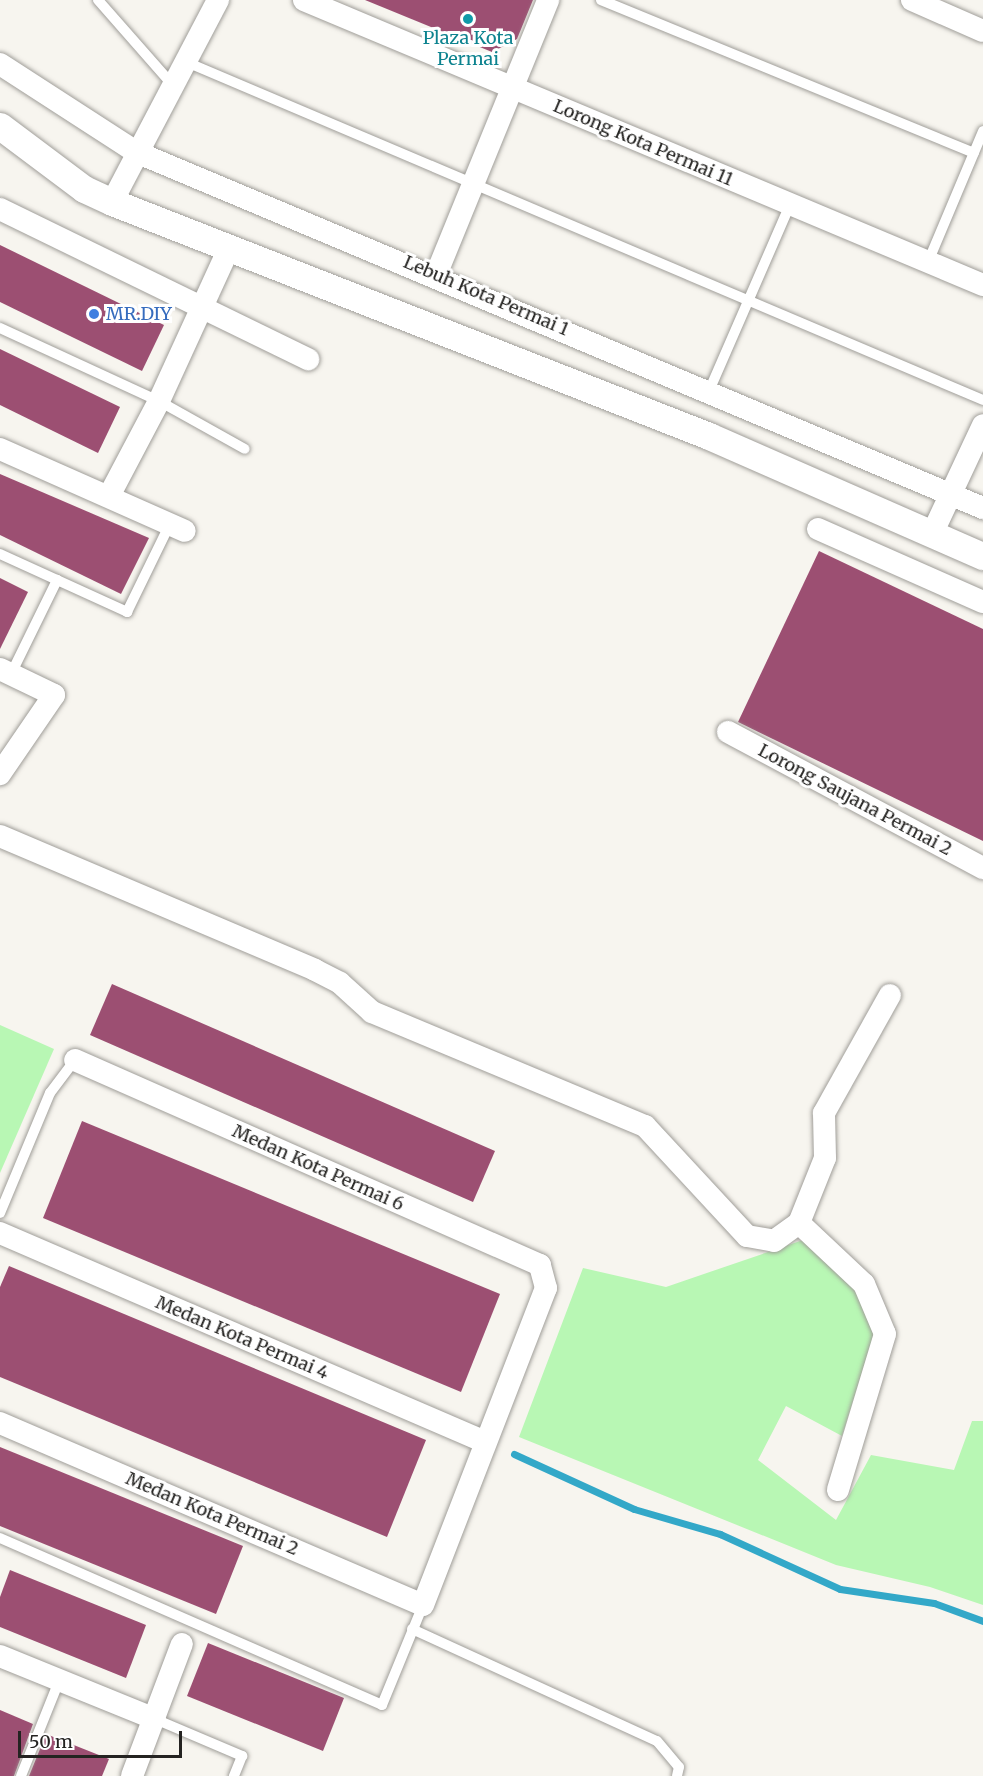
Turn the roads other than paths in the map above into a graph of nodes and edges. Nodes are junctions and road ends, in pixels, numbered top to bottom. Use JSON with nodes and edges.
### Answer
{"nodes":[{"id":1,"x":98,"y":0,"type":"edge"},
{"id":2,"x":218,"y":0,"type":"edge"},
{"id":3,"x":304,"y":0,"type":"edge"},
{"id":4,"x":548,"y":0,"type":"edge"},
{"id":5,"x":601,"y":0,"type":"edge"},
{"id":6,"x":912,"y":0,"type":"edge"},
{"id":7,"x":983,"y":32,"type":"edge"},
{"id":8,"x":184,"y":61,"type":"junction"},
{"id":9,"x":0,"y":64,"type":"edge"},
{"id":10,"x":171,"y":83,"type":"junction"},
{"id":11,"x":512,"y":89,"type":"junction"},
{"id":12,"x":0,"y":126,"type":"edge"},
{"id":13,"x":983,"y":131,"type":"edge"},
{"id":14,"x":136,"y":152,"type":"junction"},
{"id":15,"x":974,"y":153,"type":"junction"},
{"id":16,"x":472,"y":186,"type":"junction"},
{"id":17,"x":112,"y":202,"type":"junction"},
{"id":18,"x":790,"y":205,"type":"junction"},
{"id":19,"x":0,"y":209,"type":"edge"},
{"id":20,"x":229,"y":248,"type":"junction"},
{"id":21,"x":928,"y":262,"type":"junction"},
{"id":22,"x":436,"y":275,"type":"junction"},
{"id":23,"x":983,"y":285,"type":"edge"},
{"id":24,"x":750,"y":301,"type":"junction"},
{"id":25,"x":202,"y":305,"type":"junction"},
{"id":26,"x":0,"y":328,"type":"edge"},
{"id":27,"x":308,"y":359,"type":"dead end"},
{"id":28,"x":709,"y":391,"type":"junction"},
{"id":29,"x":983,"y":400,"type":"edge"},
{"id":30,"x":159,"y":402,"type":"junction"},
{"id":31,"x":983,"y":425,"type":"edge"},
{"id":32,"x":0,"y":449,"type":"edge"},
{"id":33,"x":245,"y":449,"type":"dead end"},
{"id":34,"x":950,"y":494,"type":"junction"},
{"id":35,"x":109,"y":496,"type":"junction"},
{"id":36,"x":983,"y":508,"type":"edge"},
{"id":37,"x":178,"y":527,"type":"joint"},
{"id":38,"x":818,"y":529,"type":"dead end"},
{"id":39,"x":932,"y":534,"type":"junction"},
{"id":40,"x":0,"y":554,"type":"edge"},
{"id":41,"x":983,"y":556,"type":"edge"},
{"id":42,"x":57,"y":580,"type":"junction"},
{"id":43,"x":983,"y":602,"type":"edge"},
{"id":44,"x":6,"y":671,"type":"edge"},
{"id":45,"x":728,"y":732,"type":"dead end"},
{"id":46,"x":0,"y":774,"type":"edge"},
{"id":47,"x":0,"y":836,"type":"edge"},
{"id":48,"x":983,"y":868,"type":"edge"},
{"id":49,"x":890,"y":995,"type":"dead end"},
{"id":50,"x":75,"y":1060,"type":"joint"},
{"id":51,"x":0,"y":1213,"type":"edge"},
{"id":52,"x":799,"y":1223,"type":"junction"},
{"id":53,"x":0,"y":1233,"type":"edge"},
{"id":54,"x":0,"y":1423,"type":"edge"},
{"id":55,"x":484,"y":1442,"type":"junction"},
{"id":56,"x":838,"y":1490,"type":"dead end"},
{"id":57,"x":0,"y":1538,"type":"edge"},
{"id":58,"x":423,"y":1605,"type":"junction"},
{"id":59,"x":412,"y":1629,"type":"junction"},
{"id":60,"x":182,"y":1644,"type":"dead end"},
{"id":61,"x":0,"y":1656,"type":"edge"},
{"id":62,"x":59,"y":1680,"type":"junction"},
{"id":63,"x":155,"y":1719,"type":"junction"},
{"id":64,"x":21,"y":1776,"type":"edge"},
{"id":65,"x":132,"y":1776,"type":"edge"},
{"id":66,"x":234,"y":1776,"type":"edge"},
{"id":67,"x":677,"y":1776,"type":"edge"}],
"edges":[{"from":1,"to":10,"type":"lane"},
{"from":2,"to":8,"type":"street"},
{"from":3,"to":11,"type":"street","name":"Lorong Kota Permai 11"},
{"from":4,"to":11,"type":"street"},
{"from":5,"to":15,"type":"lane"},
{"from":6,"to":7,"type":"street"},
{"from":8,"to":10,"type":"street"},
{"from":8,"to":16,"type":"lane"},
{"from":9,"to":14,"type":"street","name":"Lebuh Kota Permai 1"},
{"from":10,"to":14,"type":"street"},
{"from":11,"to":16,"type":"street"},
{"from":11,"to":18,"type":"street","name":"Lorong Kota Permai 11"},
{"from":12,"to":17,"type":"street"},
{"from":13,"to":15,"type":"lane"},
{"from":14,"to":17,"type":"street"},
{"from":14,"to":22,"type":"street","name":"Lebuh Kota Permai 1"},
{"from":15,"to":21,"type":"lane"},
{"from":16,"to":22,"type":"street"},
{"from":16,"to":24,"type":"lane"},
{"from":17,"to":20,"type":"street"},
{"from":18,"to":21,"type":"street","name":"Lorong Kota Permai 11"},
{"from":18,"to":24,"type":"lane"},
{"from":19,"to":25,"type":"street"},
{"from":20,"to":25,"type":"street"},
{"from":20,"to":39,"type":"street"},
{"from":21,"to":23,"type":"street","name":"Lorong Kota Permai 11"},
{"from":22,"to":28,"type":"street","name":"Lebuh Kota Permai 1"},
{"from":24,"to":28,"type":"lane"},
{"from":24,"to":29,"type":"lane"},
{"from":25,"to":27,"type":"street"},
{"from":25,"to":30,"type":"street"},
{"from":26,"to":30,"type":"lane"},
{"from":28,"to":34,"type":"street","name":"Lebuh Kota Permai 1"},
{"from":30,"to":33,"type":"lane"},
{"from":30,"to":35,"type":"street"},
{"from":31,"to":34,"type":"street"},
{"from":32,"to":35,"type":"street"},
{"from":34,"to":36,"type":"street","name":"Lebuh Kota Permai 1"},
{"from":34,"to":39,"type":"street"},
{"from":35,"to":37,"type":"street"},
{"from":37,"to":42,"type":"lane"},
{"from":38,"to":43,"type":"street"},
{"from":39,"to":41,"type":"street"},
{"from":40,"to":42,"type":"lane"},
{"from":42,"to":44,"type":"lane"},
{"from":44,"to":46,"type":"street"},
{"from":45,"to":48,"type":"street","name":"Lorong Saujana Permai 2"},
{"from":47,"to":52,"type":"street"},
{"from":49,"to":52,"type":"street"},
{"from":50,"to":51,"type":"lane"},
{"from":50,"to":55,"type":"street","name":"Medan Kota Permai 6"},
{"from":52,"to":56,"type":"street"},
{"from":53,"to":55,"type":"street","name":"Medan Kota Permai 4"},
{"from":54,"to":58,"type":"street","name":"Medan Kota Permai 2"},
{"from":55,"to":58,"type":"street"},
{"from":57,"to":59,"type":"lane"},
{"from":58,"to":59,"type":"lane"},
{"from":59,"to":67,"type":"lane"},
{"from":60,"to":63,"type":"street"},
{"from":61,"to":62,"type":"street"},
{"from":62,"to":63,"type":"street"},
{"from":62,"to":64,"type":"lane"},
{"from":63,"to":65,"type":"street"},
{"from":63,"to":66,"type":"lane"}]}
